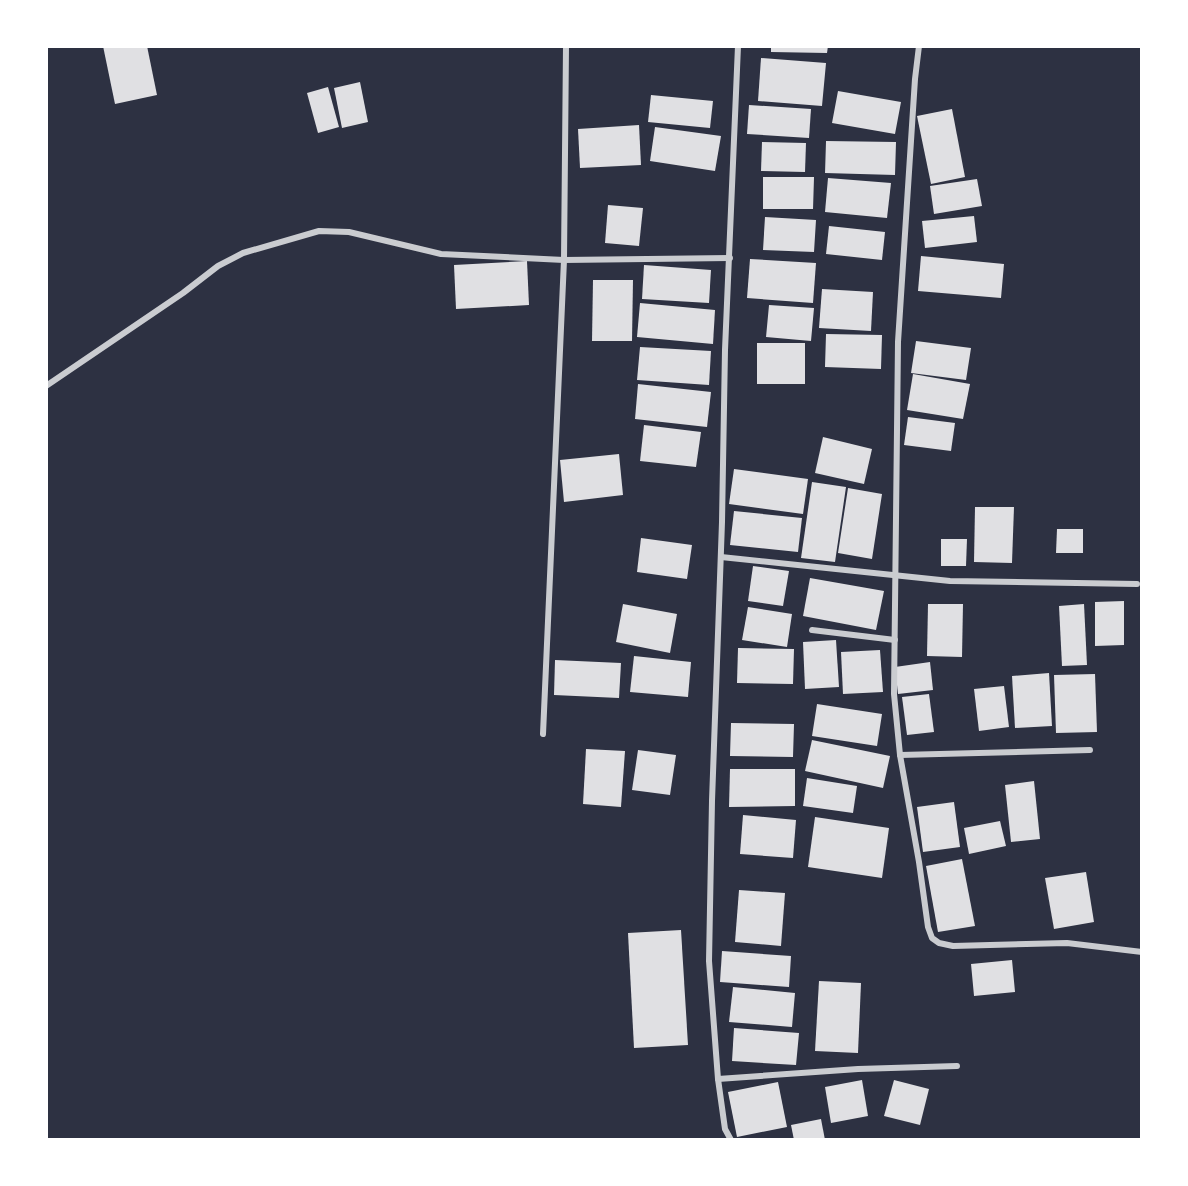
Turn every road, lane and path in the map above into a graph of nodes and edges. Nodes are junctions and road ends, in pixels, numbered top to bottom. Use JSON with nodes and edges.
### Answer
{"nodes":[{"id":1,"x":566,"y":46,"type":"edge"},
{"id":2,"x":738,"y":46,"type":"edge"},
{"id":3,"x":919,"y":46,"type":"edge"},
{"id":4,"x":730,"y":258,"type":"junction"},
{"id":5,"x":564,"y":260,"type":"junction"},
{"id":6,"x":46,"y":386,"type":"edge"},
{"id":7,"x":721,"y":557,"type":"junction"},
{"id":8,"x":897,"y":577,"type":"junction"},
{"id":9,"x":1137,"y":584,"type":"dead end"},
{"id":10,"x":812,"y":630,"type":"dead end"},
{"id":11,"x":895,"y":640,"type":"junction"},
{"id":12,"x":543,"y":734,"type":"dead end"},
{"id":13,"x":1090,"y":750,"type":"dead end"},
{"id":14,"x":900,"y":755,"type":"junction"},
{"id":15,"x":1142,"y":952,"type":"edge"},
{"id":16,"x":957,"y":1066,"type":"dead end"},
{"id":17,"x":718,"y":1079,"type":"junction"},
{"id":18,"x":730,"y":1140,"type":"edge"}],
"edges":[{"from":1,"to":5,"type":"street"},
{"from":2,"to":4,"type":"street"},
{"from":3,"to":8,"type":"street"},
{"from":4,"to":5,"type":"street"},
{"from":4,"to":7,"type":"street"},
{"from":5,"to":6,"type":"street"},
{"from":5,"to":12,"type":"street"},
{"from":7,"to":8,"type":"street"},
{"from":7,"to":17,"type":"street"},
{"from":8,"to":9,"type":"street"},
{"from":8,"to":11,"type":"street"},
{"from":10,"to":11,"type":"street"},
{"from":11,"to":14,"type":"street"},
{"from":13,"to":14,"type":"street"},
{"from":14,"to":15,"type":"street"},
{"from":16,"to":17,"type":"street"},
{"from":17,"to":18,"type":"street"}]}
